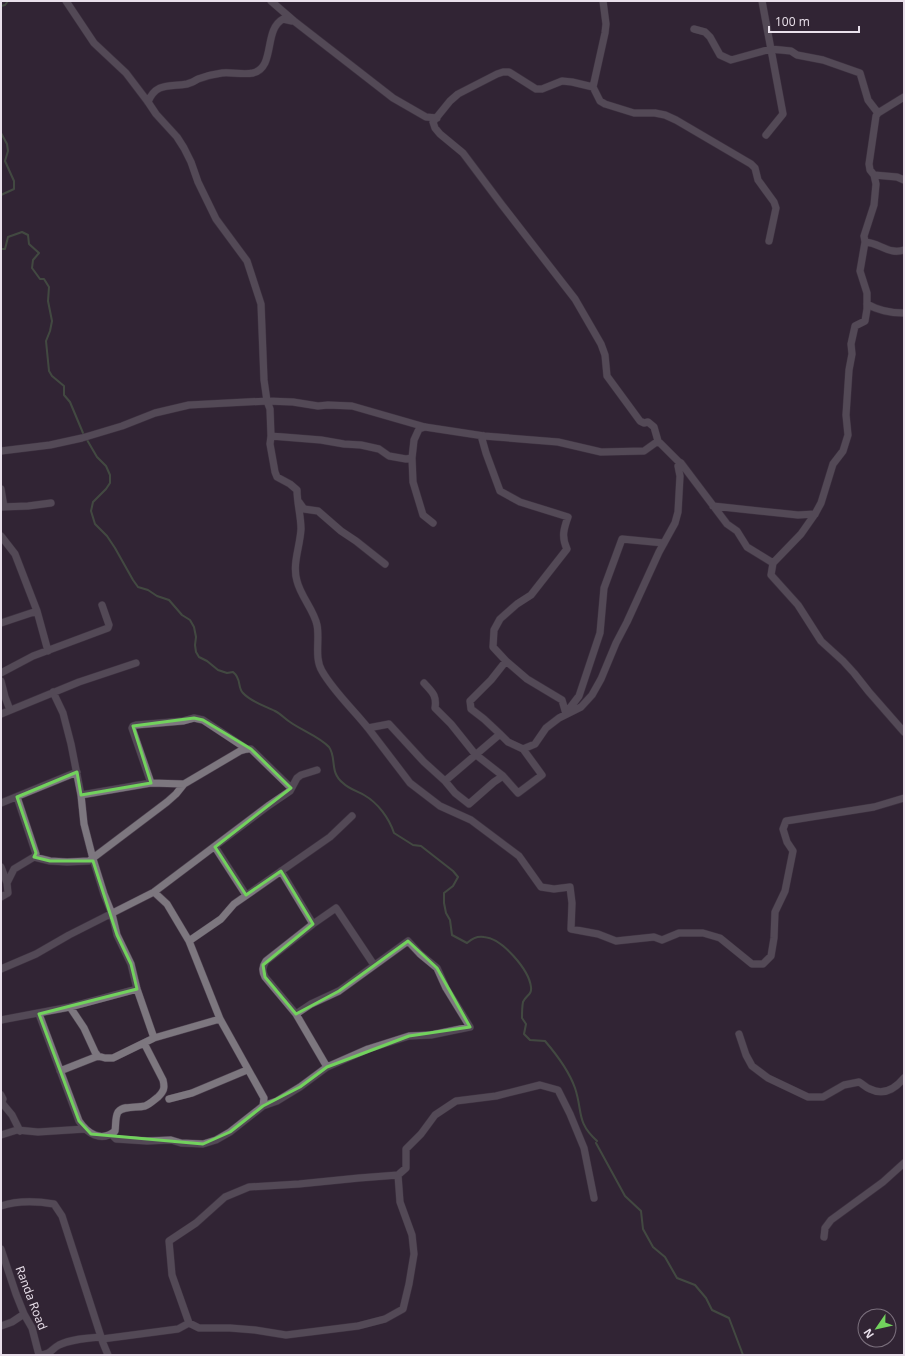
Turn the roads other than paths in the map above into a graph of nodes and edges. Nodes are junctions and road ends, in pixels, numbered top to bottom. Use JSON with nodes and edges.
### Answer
{"nodes":[{"id":1,"x":66,"y":1,"type":"edge"},
{"id":2,"x":271,"y":1,"type":"edge"},
{"id":3,"x":603,"y":1,"type":"edge"},
{"id":4,"x":762,"y":1,"type":"edge"},
{"id":5,"x":294,"y":21,"type":"junction"},
{"id":6,"x":694,"y":29,"type":"dead end"},
{"id":7,"x":771,"y":49,"type":"junction"},
{"id":8,"x":593,"y":87,"type":"junction"},
{"id":9,"x":904,"y":97,"type":"edge"},
{"id":10,"x":148,"y":102,"type":"junction"},
{"id":11,"x":878,"y":113,"type":"junction"},
{"id":12,"x":437,"y":118,"type":"junction"},
{"id":13,"x":766,"y":135,"type":"dead end"},
{"id":14,"x":874,"y":175,"type":"junction"},
{"id":15,"x":904,"y":180,"type":"edge"},
{"id":16,"x":769,"y":241,"type":"dead end"},
{"id":17,"x":865,"y":242,"type":"junction"},
{"id":18,"x":904,"y":250,"type":"edge"},
{"id":19,"x":867,"y":304,"type":"junction"},
{"id":20,"x":904,"y":313,"type":"edge"},
{"id":21,"x":267,"y":401,"type":"junction"},
{"id":22,"x":424,"y":428,"type":"junction"},
{"id":23,"x":271,"y":436,"type":"junction"},
{"id":24,"x":484,"y":436,"type":"junction"},
{"id":25,"x":658,"y":440,"type":"junction"},
{"id":26,"x":1,"y":451,"type":"edge"},
{"id":27,"x":412,"y":458,"type":"junction"},
{"id":28,"x":679,"y":462,"type":"junction"},
{"id":29,"x":1,"y":489,"type":"edge"},
{"id":30,"x":297,"y":498,"type":"junction"},
{"id":31,"x":51,"y":503,"type":"dead end"},
{"id":32,"x":713,"y":506,"type":"junction"},
{"id":33,"x":2,"y":507,"type":"edge"},
{"id":34,"x":816,"y":514,"type":"junction"},
{"id":35,"x":433,"y":523,"type":"dead end"},
{"id":36,"x":1,"y":536,"type":"edge"},
{"id":37,"x":664,"y":542,"type":"junction"},
{"id":38,"x":773,"y":563,"type":"junction"},
{"id":39,"x":385,"y":564,"type":"dead end"},
{"id":40,"x":102,"y":605,"type":"dead end"},
{"id":41,"x":37,"y":611,"type":"junction"},
{"id":42,"x":1,"y":623,"type":"edge"},
{"id":43,"x":48,"y":651,"type":"junction"},
{"id":44,"x":506,"y":661,"type":"junction"},
{"id":45,"x":136,"y":663,"type":"dead end"},
{"id":46,"x":1,"y":673,"type":"edge"},
{"id":47,"x":1,"y":681,"type":"edge"},
{"id":48,"x":424,"y":683,"type":"dead end"},
{"id":49,"x":54,"y":692,"type":"junction"},
{"id":50,"x":10,"y":710,"type":"junction"},
{"id":51,"x":1,"y":714,"type":"edge"},
{"id":52,"x":566,"y":714,"type":"junction"},
{"id":53,"x":368,"y":728,"type":"junction"},
{"id":54,"x":904,"y":732,"type":"edge"},
{"id":55,"x":500,"y":734,"type":"junction"},
{"id":56,"x":247,"y":748,"type":"junction"},
{"id":57,"x":523,"y":749,"type":"junction"},
{"id":58,"x":475,"y":754,"type":"junction"},
{"id":59,"x":317,"y":770,"type":"dead end"},
{"id":60,"x":77,"y":772,"type":"junction"},
{"id":61,"x":503,"y":776,"type":"junction"},
{"id":62,"x":445,"y":781,"type":"junction"},
{"id":63,"x":150,"y":783,"type":"junction"},
{"id":64,"x":184,"y":784,"type":"junction"},
{"id":65,"x":292,"y":788,"type":"junction"},
{"id":66,"x":80,"y":795,"type":"junction"},
{"id":67,"x":17,"y":797,"type":"junction"},
{"id":68,"x":904,"y":798,"type":"edge"},
{"id":69,"x":1,"y":803,"type":"edge"},
{"id":70,"x":352,"y":816,"type":"dead end"},
{"id":71,"x":215,"y":847,"type":"junction"},
{"id":72,"x":34,"y":857,"type":"junction"},
{"id":73,"x":93,"y":859,"type":"junction"},
{"id":74,"x":1,"y":867,"type":"edge"},
{"id":75,"x":281,"y":871,"type":"junction"},
{"id":76,"x":7,"y":883,"type":"junction"},
{"id":77,"x":154,"y":892,"type":"junction"},
{"id":78,"x":246,"y":895,"type":"junction"},
{"id":79,"x":1,"y":897,"type":"edge"},
{"id":80,"x":112,"y":914,"type":"junction"},
{"id":81,"x":313,"y":924,"type":"junction"},
{"id":82,"x":189,"y":941,"type":"junction"},
{"id":83,"x":374,"y":965,"type":"junction"},
{"id":84,"x":1,"y":969,"type":"edge"},
{"id":85,"x":137,"y":989,"type":"junction"},
{"id":86,"x":70,"y":1007,"type":"junction"},
{"id":87,"x":39,"y":1014,"type":"junction"},
{"id":88,"x":296,"y":1014,"type":"junction"},
{"id":89,"x":220,"y":1019,"type":"junction"},
{"id":90,"x":1,"y":1020,"type":"edge"},
{"id":91,"x":739,"y":1034,"type":"dead end"},
{"id":92,"x":154,"y":1038,"type":"junction"},
{"id":93,"x":144,"y":1043,"type":"junction"},
{"id":94,"x":98,"y":1056,"type":"junction"},
{"id":95,"x":327,"y":1067,"type":"junction"},
{"id":96,"x":247,"y":1070,"type":"junction"},
{"id":97,"x":60,"y":1071,"type":"junction"},
{"id":98,"x":904,"y":1078,"type":"edge"},
{"id":99,"x":1,"y":1095,"type":"edge"},
{"id":100,"x":169,"y":1099,"type":"dead end"},
{"id":101,"x":1,"y":1104,"type":"edge"},
{"id":102,"x":263,"y":1106,"type":"junction"},
{"id":103,"x":84,"y":1129,"type":"junction"},
{"id":104,"x":20,"y":1131,"type":"junction"},
{"id":105,"x":111,"y":1134,"type":"junction"},
{"id":106,"x":1,"y":1135,"type":"edge"},
{"id":107,"x":903,"y":1166,"type":"edge"},
{"id":108,"x":398,"y":1176,"type":"junction"},
{"id":109,"x":594,"y":1198,"type":"dead end"},
{"id":110,"x":1,"y":1206,"type":"edge"},
{"id":111,"x":824,"y":1237,"type":"dead end"},
{"id":112,"x":1,"y":1249,"type":"edge"},
{"id":113,"x":24,"y":1314,"type":"junction"},
{"id":114,"x":189,"y":1323,"type":"junction"},
{"id":115,"x":1,"y":1326,"type":"edge"},
{"id":116,"x":101,"y":1338,"type":"junction"},
{"id":117,"x":39,"y":1355,"type":"edge"},
{"id":118,"x":108,"y":1355,"type":"edge"}],
"edges":[{"from":1,"to":10,"type":"street"},
{"from":2,"to":5,"type":"street"},
{"from":3,"to":8,"type":"street"},
{"from":4,"to":7,"type":"street"},
{"from":5,"to":10,"type":"street"},
{"from":5,"to":12,"type":"street"},
{"from":6,"to":7,"type":"street"},
{"from":7,"to":11,"type":"street"},
{"from":7,"to":13,"type":"street"},
{"from":8,"to":12,"type":"street"},
{"from":8,"to":16,"type":"street"},
{"from":9,"to":11,"type":"street"},
{"from":10,"to":21,"type":"street"},
{"from":11,"to":14,"type":"street"},
{"from":12,"to":25,"type":"street"},
{"from":14,"to":15,"type":"street"},
{"from":14,"to":17,"type":"street"},
{"from":17,"to":18,"type":"street"},
{"from":17,"to":19,"type":"street"},
{"from":19,"to":20,"type":"street"},
{"from":19,"to":34,"type":"street"},
{"from":21,"to":22,"type":"street"},
{"from":21,"to":23,"type":"street"},
{"from":21,"to":26,"type":"street"},
{"from":22,"to":24,"type":"street"},
{"from":22,"to":27,"type":"street"},
{"from":23,"to":27,"type":"street"},
{"from":23,"to":30,"type":"street"},
{"from":24,"to":25,"type":"street"},
{"from":24,"to":44,"type":"street"},
{"from":25,"to":28,"type":"street"},
{"from":27,"to":35,"type":"street"},
{"from":28,"to":32,"type":"street"},
{"from":28,"to":37,"type":"street"},
{"from":29,"to":33,"type":"street"},
{"from":30,"to":39,"type":"street"},
{"from":30,"to":53,"type":"street"},
{"from":31,"to":33,"type":"street"},
{"from":32,"to":34,"type":"street"},
{"from":32,"to":38,"type":"street"},
{"from":34,"to":38,"type":"street"},
{"from":36,"to":41,"type":"street"},
{"from":37,"to":52,"type":"street"},
{"from":37,"to":52,"type":"street"},
{"from":38,"to":54,"type":"street"},
{"from":40,"to":43,"type":"street"},
{"from":41,"to":42,"type":"street"},
{"from":41,"to":43,"type":"street"},
{"from":43,"to":46,"type":"street"},
{"from":44,"to":52,"type":"street"},
{"from":44,"to":55,"type":"street"},
{"from":45,"to":49,"type":"street"},
{"from":47,"to":50,"type":"street"},
{"from":48,"to":58,"type":"street"},
{"from":49,"to":50,"type":"street"},
{"from":49,"to":60,"type":"street"},
{"from":50,"to":51,"type":"street"},
{"from":52,"to":57,"type":"street"},
{"from":53,"to":62,"type":"street"},
{"from":53,"to":68,"type":"street"},
{"from":55,"to":57,"type":"street"},
{"from":55,"to":58,"type":"street"},
{"from":56,"to":63,"type":"street"},
{"from":56,"to":64,"type":"street"},
{"from":56,"to":65,"type":"street"},
{"from":57,"to":61,"type":"street"},
{"from":58,"to":61,"type":"street"},
{"from":58,"to":62,"type":"street"},
{"from":59,"to":65,"type":"street"},
{"from":60,"to":66,"type":"street"},
{"from":60,"to":67,"type":"street"},
{"from":61,"to":62,"type":"street"},
{"from":63,"to":64,"type":"street"},
{"from":63,"to":66,"type":"street"},
{"from":64,"to":73,"type":"street"},
{"from":65,"to":71,"type":"street"},
{"from":66,"to":73,"type":"street"},
{"from":67,"to":69,"type":"street"},
{"from":67,"to":72,"type":"street"},
{"from":70,"to":75,"type":"street"},
{"from":71,"to":77,"type":"street"},
{"from":71,"to":78,"type":"street"},
{"from":72,"to":73,"type":"street"},
{"from":72,"to":76,"type":"street"},
{"from":73,"to":80,"type":"street"},
{"from":74,"to":76,"type":"street"},
{"from":75,"to":78,"type":"street"},
{"from":75,"to":81,"type":"street"},
{"from":76,"to":79,"type":"street"},
{"from":77,"to":80,"type":"street"},
{"from":77,"to":82,"type":"street"},
{"from":78,"to":82,"type":"street"},
{"from":80,"to":84,"type":"street"},
{"from":80,"to":85,"type":"street"},
{"from":81,"to":83,"type":"street"},
{"from":81,"to":88,"type":"street"},
{"from":82,"to":89,"type":"street"},
{"from":83,"to":88,"type":"street"},
{"from":83,"to":95,"type":"street"},
{"from":85,"to":86,"type":"street"},
{"from":85,"to":92,"type":"street"},
{"from":86,"to":87,"type":"street"},
{"from":86,"to":94,"type":"street"},
{"from":87,"to":90,"type":"street"},
{"from":87,"to":97,"type":"street"},
{"from":88,"to":95,"type":"street"},
{"from":89,"to":92,"type":"street"},
{"from":89,"to":96,"type":"street"},
{"from":91,"to":98,"type":"street"},
{"from":92,"to":93,"type":"street"},
{"from":93,"to":94,"type":"street"},
{"from":93,"to":105,"type":"street"},
{"from":94,"to":97,"type":"street"},
{"from":95,"to":102,"type":"street"},
{"from":96,"to":100,"type":"street"},
{"from":96,"to":102,"type":"street"},
{"from":97,"to":103,"type":"street"},
{"from":99,"to":101,"type":"street"},
{"from":101,"to":104,"type":"street"},
{"from":102,"to":105,"type":"street"},
{"from":103,"to":104,"type":"street"},
{"from":103,"to":105,"type":"street"},
{"from":104,"to":106,"type":"street"},
{"from":107,"to":111,"type":"street"},
{"from":108,"to":109,"type":"street"},
{"from":108,"to":114,"type":"street"},
{"from":108,"to":114,"type":"street"},
{"from":110,"to":116,"type":"street"},
{"from":112,"to":113,"type":"street","name":"Randa Road"},
{"from":113,"to":115,"type":"street"},
{"from":113,"to":117,"type":"street","name":"Randa Road"},
{"from":114,"to":116,"type":"street"},
{"from":116,"to":117,"type":"street"},
{"from":116,"to":118,"type":"street"}]}
